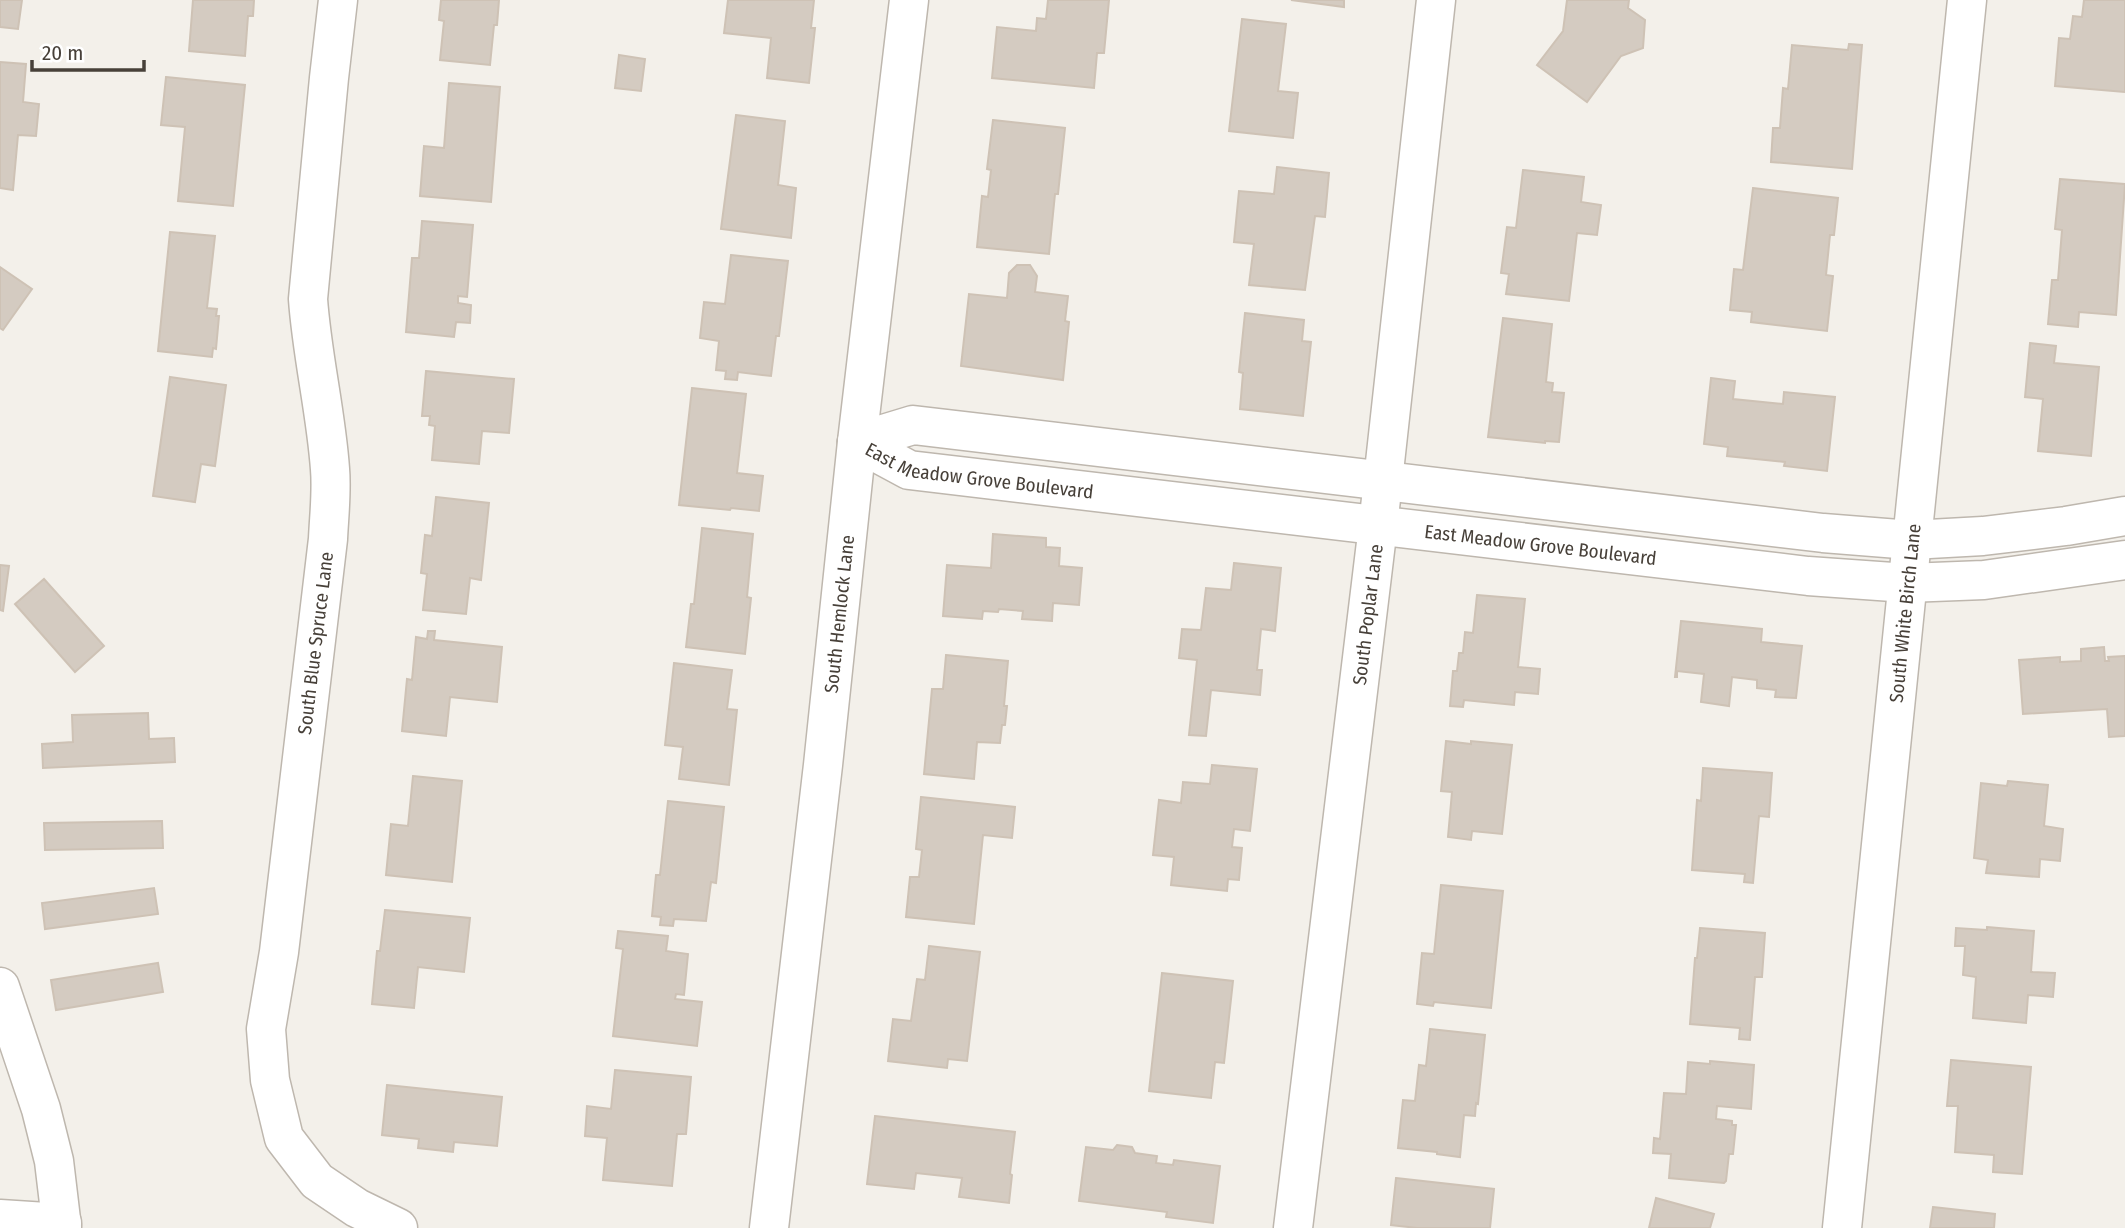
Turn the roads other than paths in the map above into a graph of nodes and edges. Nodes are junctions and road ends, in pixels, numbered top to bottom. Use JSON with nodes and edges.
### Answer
{"nodes":[{"id":1,"x":338,"y":0,"type":"edge"},
{"id":2,"x":909,"y":0,"type":"edge"},
{"id":3,"x":1436,"y":0,"type":"edge"},
{"id":4,"x":1967,"y":0,"type":"edge"},
{"id":5,"x":856,"y":442,"type":"junction"},
{"id":6,"x":1383,"y":482,"type":"junction"},
{"id":7,"x":2125,"y":516,"type":"edge"},
{"id":8,"x":1378,"y":526,"type":"junction"},
{"id":9,"x":1911,"y":540,"type":"junction"},
{"id":10,"x":2125,"y":560,"type":"edge"},
{"id":11,"x":1907,"y":583,"type":"junction"},
{"id":12,"x":0,"y":987,"type":"edge"},
{"id":13,"x":0,"y":1219,"type":"edge"},
{"id":14,"x":62,"y":1225,"type":"edge"},
{"id":15,"x":398,"y":1228,"type":"edge"},
{"id":16,"x":769,"y":1228,"type":"edge"},
{"id":17,"x":1293,"y":1228,"type":"edge"},
{"id":18,"x":1842,"y":1228,"type":"edge"}],
"edges":[{"from":1,"to":15,"type":"street","name":"South Blue Spruce Lane"},
{"from":2,"to":5,"type":"street","name":"South Hemlock Lane"},
{"from":3,"to":6,"type":"street","name":"South Poplar Lane"},
{"from":4,"to":9,"type":"street","name":"South White Birch Lane"},
{"from":5,"to":6,"type":"street","name":"East Meadow Grove Boulevard"},
{"from":5,"to":8,"type":"street","name":"East Meadow Grove Boulevard"},
{"from":5,"to":16,"type":"street","name":"South Hemlock Lane"},
{"from":6,"to":8,"type":"street","name":"South Poplar Lane"},
{"from":6,"to":9,"type":"street","name":"East Meadow Grove Boulevard"},
{"from":7,"to":9,"type":"street","name":"East Meadow Grove Boulevard"},
{"from":8,"to":11,"type":"street","name":"East Meadow Grove Boulevard"},
{"from":8,"to":17,"type":"street","name":"South Poplar Lane"},
{"from":9,"to":11,"type":"street","name":"South White Birch Lane"},
{"from":10,"to":11,"type":"street","name":"East Meadow Grove Boulevard"},
{"from":11,"to":18,"type":"street","name":"South White Birch Lane"},
{"from":12,"to":14,"type":"street"},
{"from":13,"to":14,"type":"street"}]}
